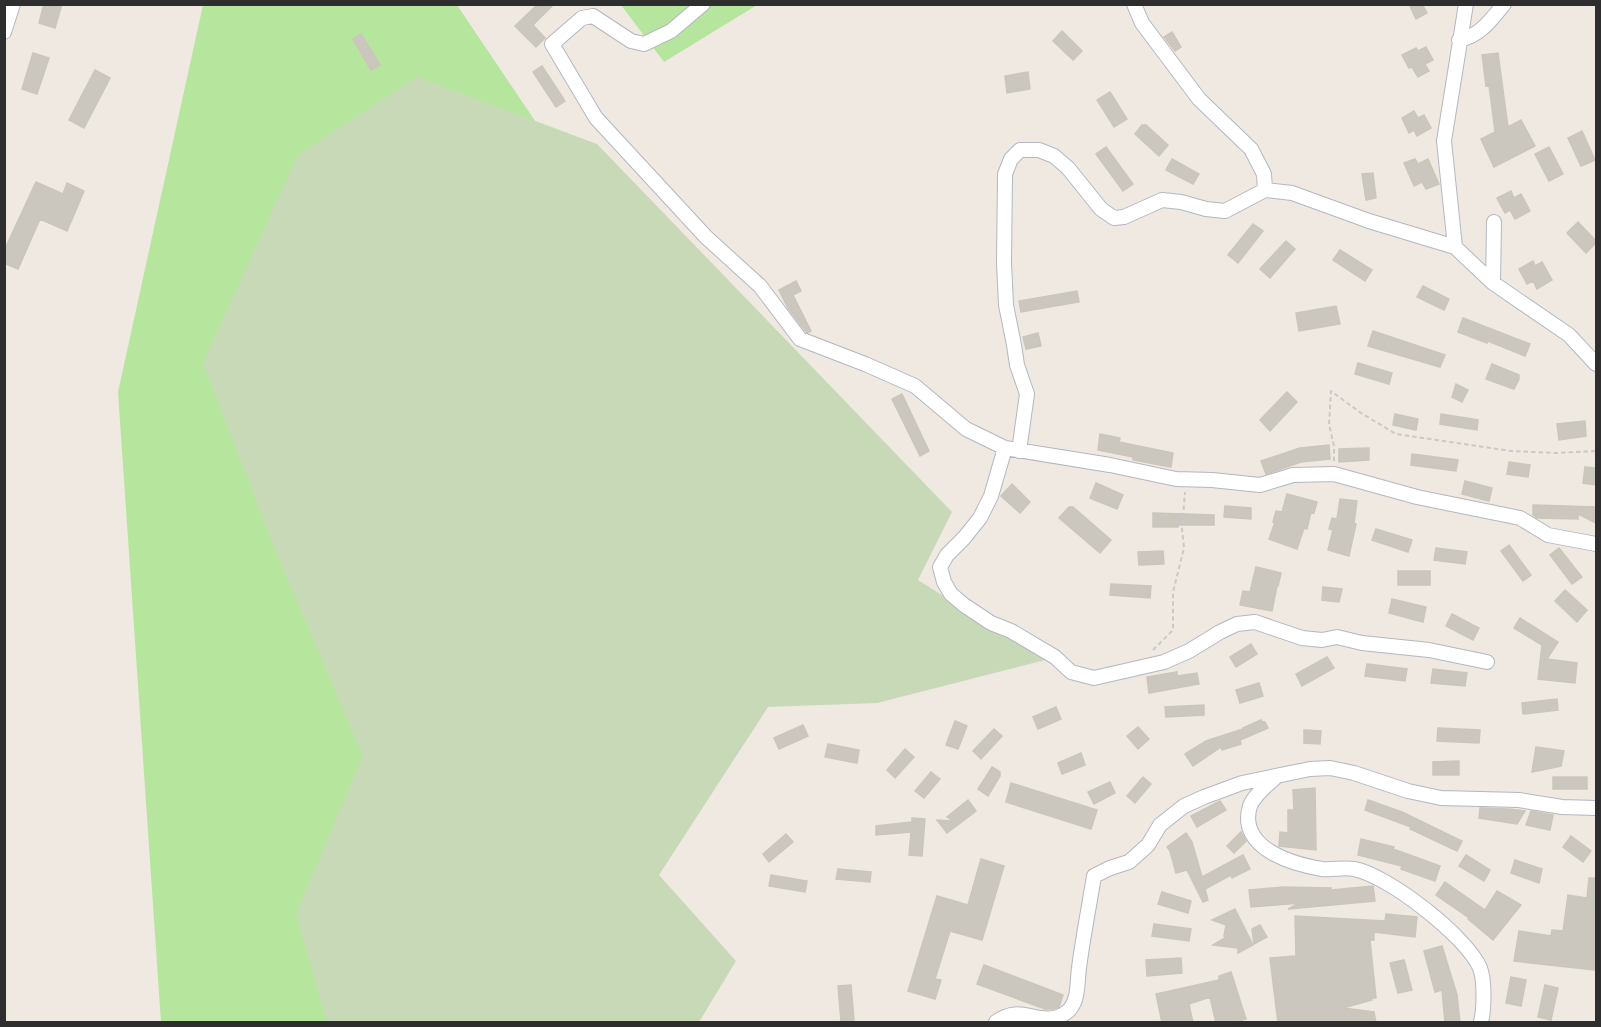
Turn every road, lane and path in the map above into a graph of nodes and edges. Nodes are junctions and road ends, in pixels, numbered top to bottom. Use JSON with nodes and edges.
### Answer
{"nodes":[{"id":1,"x":13,"y":4,"type":"edge"},
{"id":2,"x":703,"y":4,"type":"edge"},
{"id":3,"x":1134,"y":4,"type":"edge"},
{"id":4,"x":1466,"y":4,"type":"edge"},
{"id":5,"x":1504,"y":4,"type":"edge"},
{"id":6,"x":4,"y":32,"type":"edge"},
{"id":7,"x":1459,"y":40,"type":"junction"},
{"id":8,"x":1265,"y":190,"type":"junction"},
{"id":9,"x":1494,"y":222,"type":"dead end"},
{"id":10,"x":1455,"y":247,"type":"junction"},
{"id":11,"x":1493,"y":283,"type":"junction"},
{"id":12,"x":1596,"y":364,"type":"edge"},
{"id":13,"x":1005,"y":448,"type":"junction"},
{"id":14,"x":1019,"y":451,"type":"junction"},
{"id":15,"x":1596,"y":452,"type":"edge"},
{"id":16,"x":1334,"y":474,"type":"junction"},
{"id":17,"x":1187,"y":479,"type":"junction"},
{"id":18,"x":1596,"y":544,"type":"edge"},
{"id":19,"x":1150,"y":653,"type":"dead end"},
{"id":20,"x":1487,"y":662,"type":"dead end"},
{"id":21,"x":1277,"y":776,"type":"junction"},
{"id":22,"x":1596,"y":808,"type":"edge"},
{"id":23,"x":1038,"y":1021,"type":"edge"},
{"id":24,"x":996,"y":1023,"type":"edge"},
{"id":25,"x":1481,"y":1023,"type":"edge"}],
"edges":[{"from":1,"to":6,"type":"street"},
{"from":2,"to":13,"type":"street"},
{"from":3,"to":8,"type":"street"},
{"from":4,"to":7,"type":"street"},
{"from":5,"to":7,"type":"street"},
{"from":7,"to":10,"type":"street"},
{"from":8,"to":10,"type":"street"},
{"from":8,"to":14,"type":"street"},
{"from":9,"to":11,"type":"street"},
{"from":10,"to":11,"type":"street"},
{"from":11,"to":12,"type":"street"},
{"from":13,"to":14,"type":"street"},
{"from":13,"to":20,"type":"street"},
{"from":14,"to":17,"type":"street"},
{"from":15,"to":16,"type":"path"},
{"from":16,"to":17,"type":"street"},
{"from":16,"to":18,"type":"street"},
{"from":17,"to":19,"type":"path"},
{"from":21,"to":22,"type":"street"},
{"from":21,"to":23,"type":"street"},
{"from":21,"to":25,"type":"street"},
{"from":23,"to":24,"type":"street"}]}
